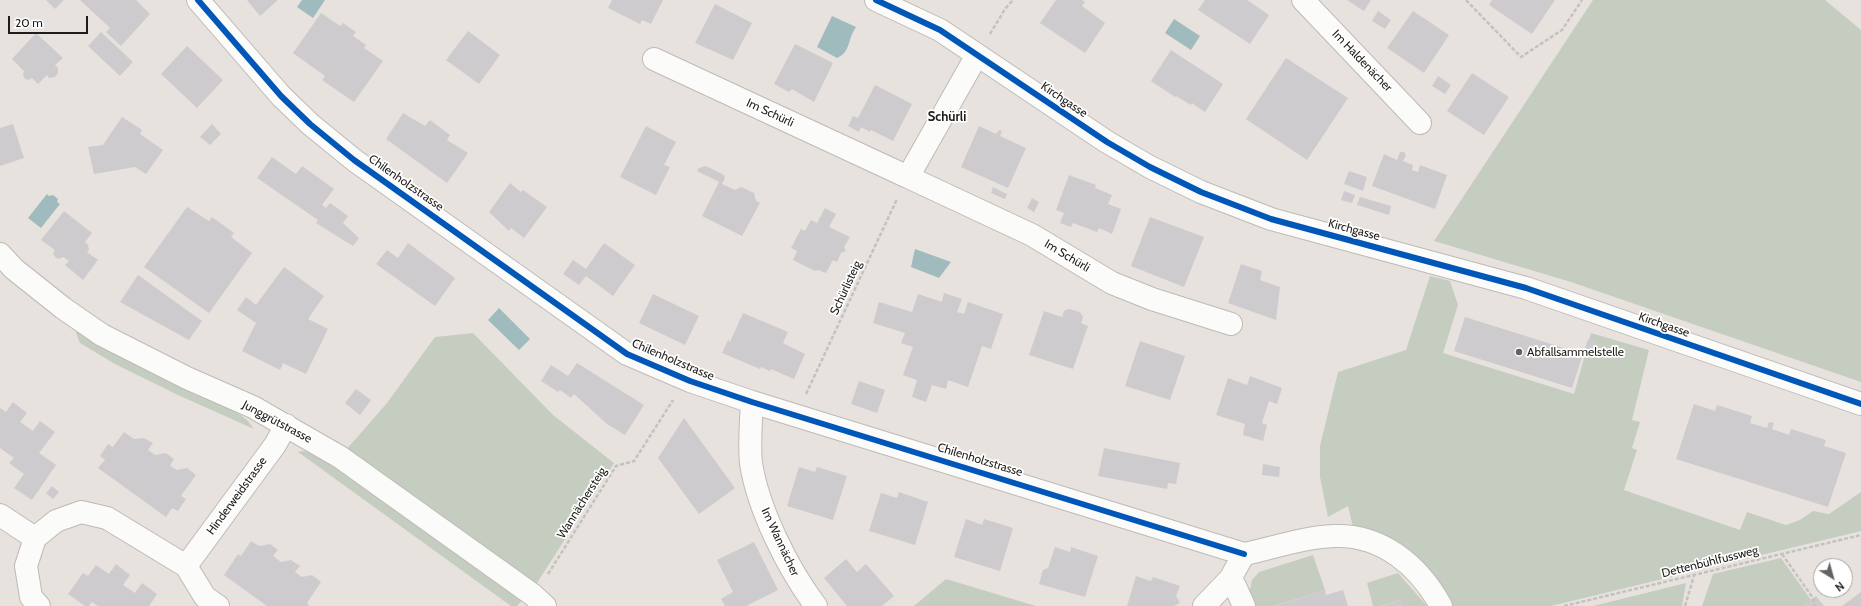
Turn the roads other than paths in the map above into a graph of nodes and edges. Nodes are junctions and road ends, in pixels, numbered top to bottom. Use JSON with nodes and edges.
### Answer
{"nodes":[{"id":1,"x":198,"y":0,"type":"edge"},
{"id":2,"x":876,"y":0,"type":"edge"},
{"id":3,"x":1303,"y":0,"type":"edge"},
{"id":4,"x":977,"y":55,"type":"junction"},
{"id":5,"x":654,"y":58,"type":"dead end"},
{"id":6,"x":1420,"y":123,"type":"dead end"},
{"id":7,"x":908,"y":177,"type":"junction"},
{"id":8,"x":0,"y":254,"type":"edge"},
{"id":9,"x":1231,"y":324,"type":"dead end"},
{"id":10,"x":752,"y":402,"type":"junction"},
{"id":11,"x":1861,"y":404,"type":"edge"},
{"id":12,"x":286,"y":425,"type":"junction"},
{"id":13,"x":0,"y":514,"type":"edge"},
{"id":14,"x":35,"y":538,"type":"junction"},
{"id":15,"x":1244,"y":554,"type":"junction"},
{"id":16,"x":186,"y":566,"type":"junction"},
{"id":17,"x":1230,"y":579,"type":"junction"},
{"id":18,"x":39,"y":606,"type":"edge"},
{"id":19,"x":218,"y":606,"type":"edge"},
{"id":20,"x":545,"y":606,"type":"edge"},
{"id":21,"x":816,"y":606,"type":"edge"},
{"id":22,"x":1204,"y":606,"type":"edge"},
{"id":23,"x":1244,"y":606,"type":"edge"},
{"id":24,"x":1441,"y":606,"type":"edge"}],
"edges":[{"from":1,"to":10,"type":"street","name":"Chilenholzstrasse"},
{"from":2,"to":4,"type":"street","name":"Kirchgasse"},
{"from":3,"to":6,"type":"street","name":"Im Haldenächer"},
{"from":4,"to":7,"type":"street"},
{"from":4,"to":11,"type":"street","name":"Kirchgasse"},
{"from":5,"to":7,"type":"street","name":"Im Schürli"},
{"from":7,"to":9,"type":"street","name":"Im Schürli"},
{"from":8,"to":12,"type":"street","name":"Junggrütstrasse"},
{"from":10,"to":15,"type":"street","name":"Chilenholzstrasse"},
{"from":10,"to":21,"type":"street","name":"Im Wannächer"},
{"from":12,"to":16,"type":"street","name":"Hinderweidstrasse"},
{"from":12,"to":20,"type":"street","name":"Junggrütstrasse"},
{"from":13,"to":14,"type":"street"},
{"from":14,"to":16,"type":"street"},
{"from":14,"to":18,"type":"street"},
{"from":15,"to":17,"type":"street"},
{"from":15,"to":24,"type":"street"},
{"from":16,"to":19,"type":"street"},
{"from":17,"to":22,"type":"street"},
{"from":17,"to":23,"type":"street"}]}
